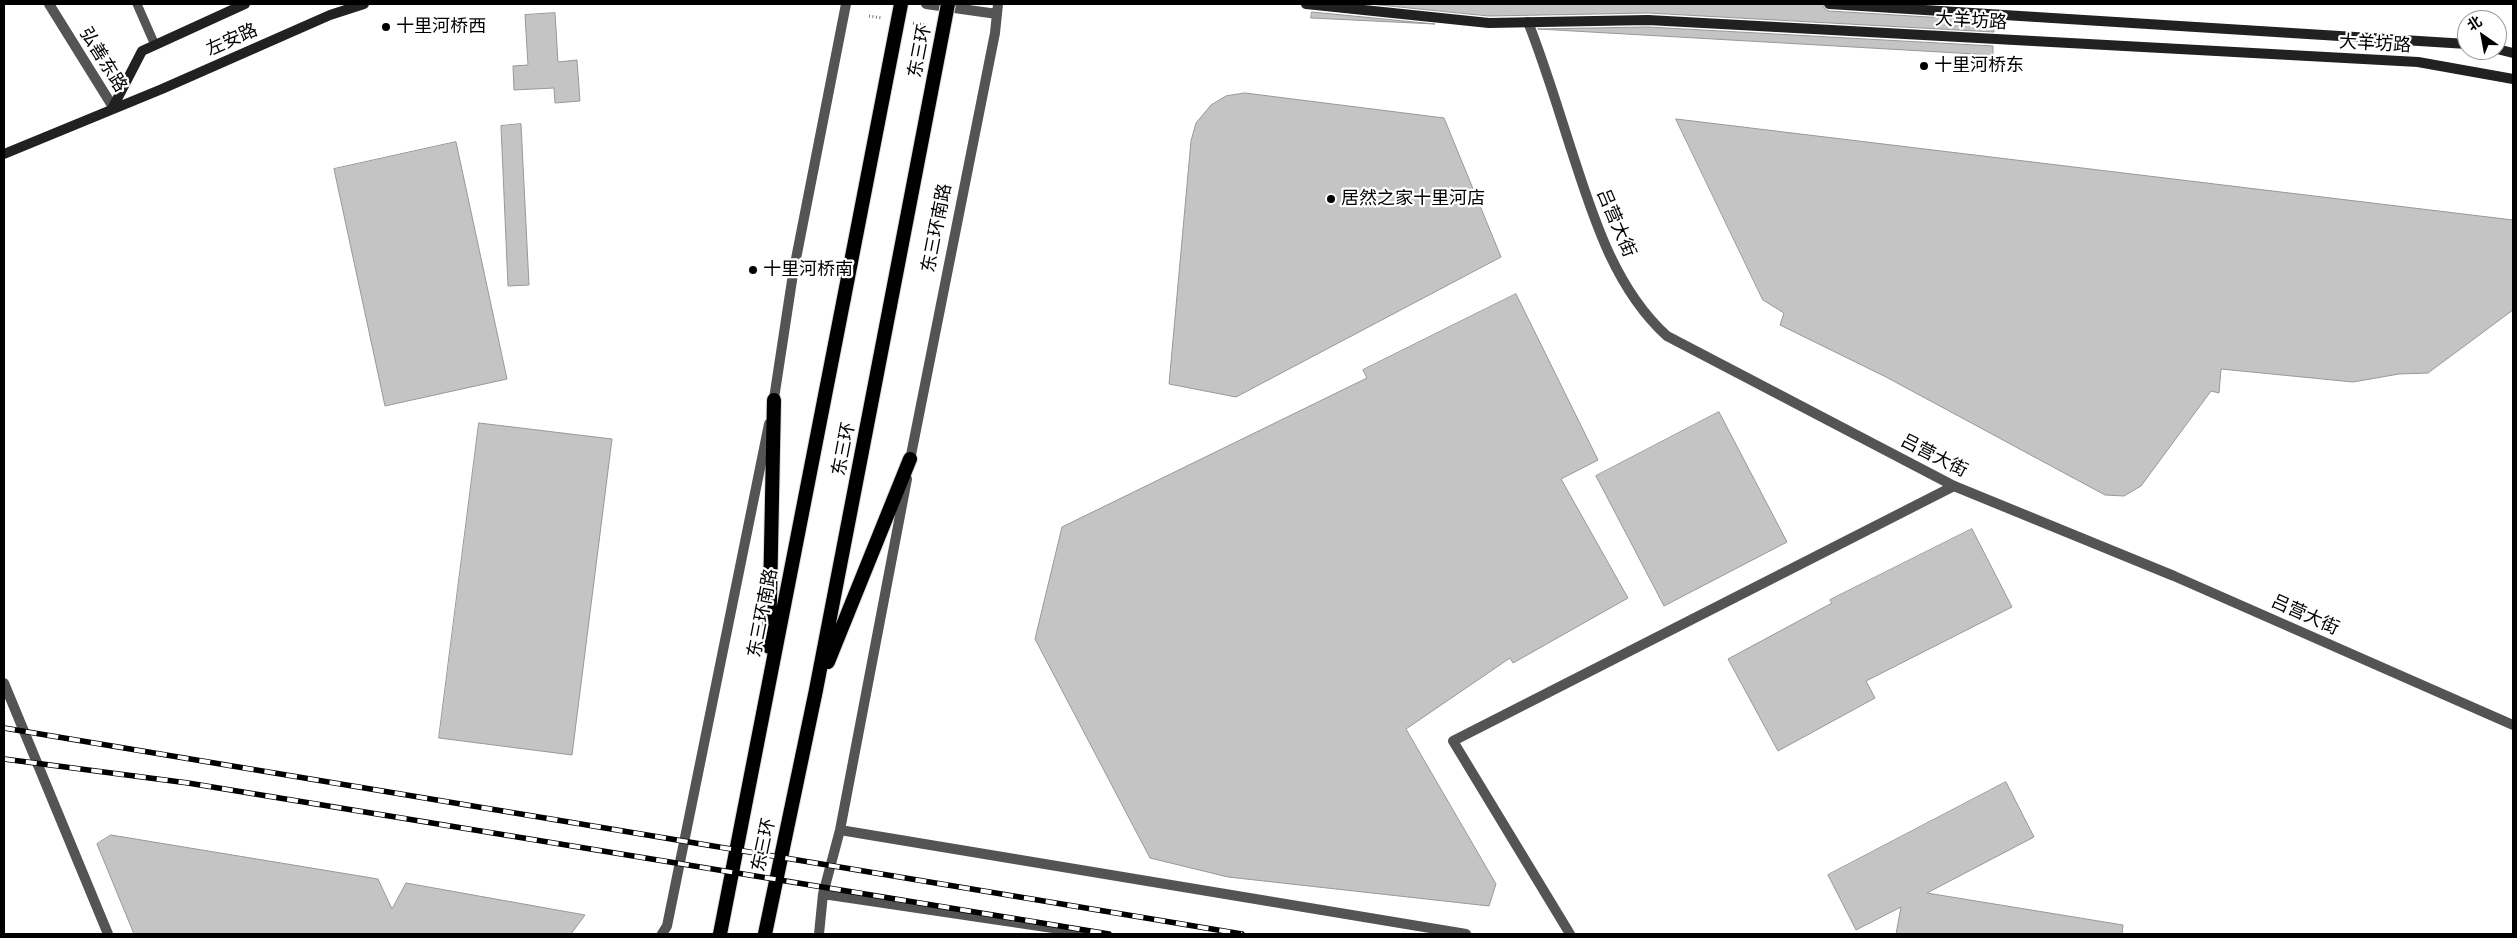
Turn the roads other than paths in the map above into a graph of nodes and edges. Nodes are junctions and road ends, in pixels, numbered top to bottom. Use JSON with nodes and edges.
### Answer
{"nodes":[{"id":1,"x":49,"y":4,"type":"edge"},
{"id":2,"x":137,"y":4,"type":"edge"},
{"id":3,"x":245,"y":4,"type":"edge"},
{"id":4,"x":364,"y":4,"type":"edge"},
{"id":5,"x":846,"y":4,"type":"edge"},
{"id":6,"x":901,"y":4,"type":"edge"},
{"id":7,"x":926,"y":4,"type":"edge"},
{"id":8,"x":948,"y":4,"type":"edge"},
{"id":9,"x":1306,"y":4,"type":"edge"},
{"id":10,"x":1829,"y":4,"type":"edge"},
{"id":11,"x":998,"y":9,"type":"edge"},
{"id":12,"x":1528,"y":22,"type":"junction"},
{"id":13,"x":2457,"y":43,"type":"edge"},
{"id":14,"x":155,"y":45,"type":"junction"},
{"id":15,"x":2513,"y":79,"type":"edge"},
{"id":16,"x":113,"y":108,"type":"junction"},
{"id":17,"x":4,"y":154,"type":"edge"},
{"id":18,"x":844,"y":298,"type":"joint"},
{"id":19,"x":774,"y":400,"type":"junction"},
{"id":20,"x":910,"y":459,"type":"junction"},
{"id":21,"x":1954,"y":486,"type":"junction"},
{"id":22,"x":4,"y":684,"type":"edge"},
{"id":23,"x":769,"y":684,"type":"junction"},
{"id":24,"x":816,"y":690,"type":"junction"},
{"id":25,"x":2513,"y":724,"type":"edge"},
{"id":26,"x":840,"y":830,"type":"junction"},
{"id":27,"x":823,"y":894,"type":"junction"},
{"id":28,"x":771,"y":900,"type":"junction"},
{"id":29,"x":108,"y":934,"type":"edge"},
{"id":30,"x":662,"y":934,"type":"edge"},
{"id":31,"x":720,"y":934,"type":"edge"},
{"id":32,"x":765,"y":934,"type":"edge"},
{"id":33,"x":774,"y":934,"type":"edge"},
{"id":34,"x":819,"y":934,"type":"edge"},
{"id":35,"x":1093,"y":934,"type":"edge"},
{"id":36,"x":1466,"y":934,"type":"edge"},
{"id":37,"x":1570,"y":934,"type":"edge"}],
"edges":[{"from":1,"to":16,"type":"street","name":"弘善东路"},
{"from":2,"to":14,"type":"lane"},
{"from":3,"to":14,"type":"main road","name":"左安路"},
{"from":4,"to":16,"type":"main road","name":"左安路"},
{"from":5,"to":19,"type":"street"},
{"from":6,"to":18,"type":"highway","name":"东三环","bridge":true},
{"from":7,"to":11,"type":"street"},
{"from":8,"to":24,"type":"highway","name":"东三环","bridge":true},
{"from":9,"to":12,"type":"main road","name":"大羊坊路"},
{"from":10,"to":13,"type":"main road","name":"大羊坊路"},
{"from":11,"to":20,"type":"street","name":"东三环南路"},
{"from":12,"to":15,"type":"main road","name":"大羊坊路"},
{"from":12,"to":21,"type":"street","name":"吕营大街"},
{"from":14,"to":16,"type":"main road","name":"左安路"},
{"from":16,"to":17,"type":"main road","name":"左安路"},
{"from":18,"to":23,"type":"highway","name":"东三环南路"},
{"from":19,"to":23,"type":"highway"},
{"from":19,"to":30,"type":"street"},
{"from":20,"to":24,"type":"highway"},
{"from":20,"to":26,"type":"street","name":"东三环南路"},
{"from":21,"to":25,"type":"street","name":"吕营大街"},
{"from":21,"to":37,"type":"street"},
{"from":22,"to":29,"type":"street"},
{"from":23,"to":31,"type":"highway","name":"东三环南路"},
{"from":24,"to":28,"type":"highway","name":"东三环"},
{"from":26,"to":27,"type":"street","name":"东三环南路"},
{"from":26,"to":36,"type":"street"},
{"from":27,"to":34,"type":"street","name":"东三环南路"},
{"from":27,"to":35,"type":"street"},
{"from":28,"to":32,"type":"highway"},
{"from":28,"to":33,"type":"highway"}]}
